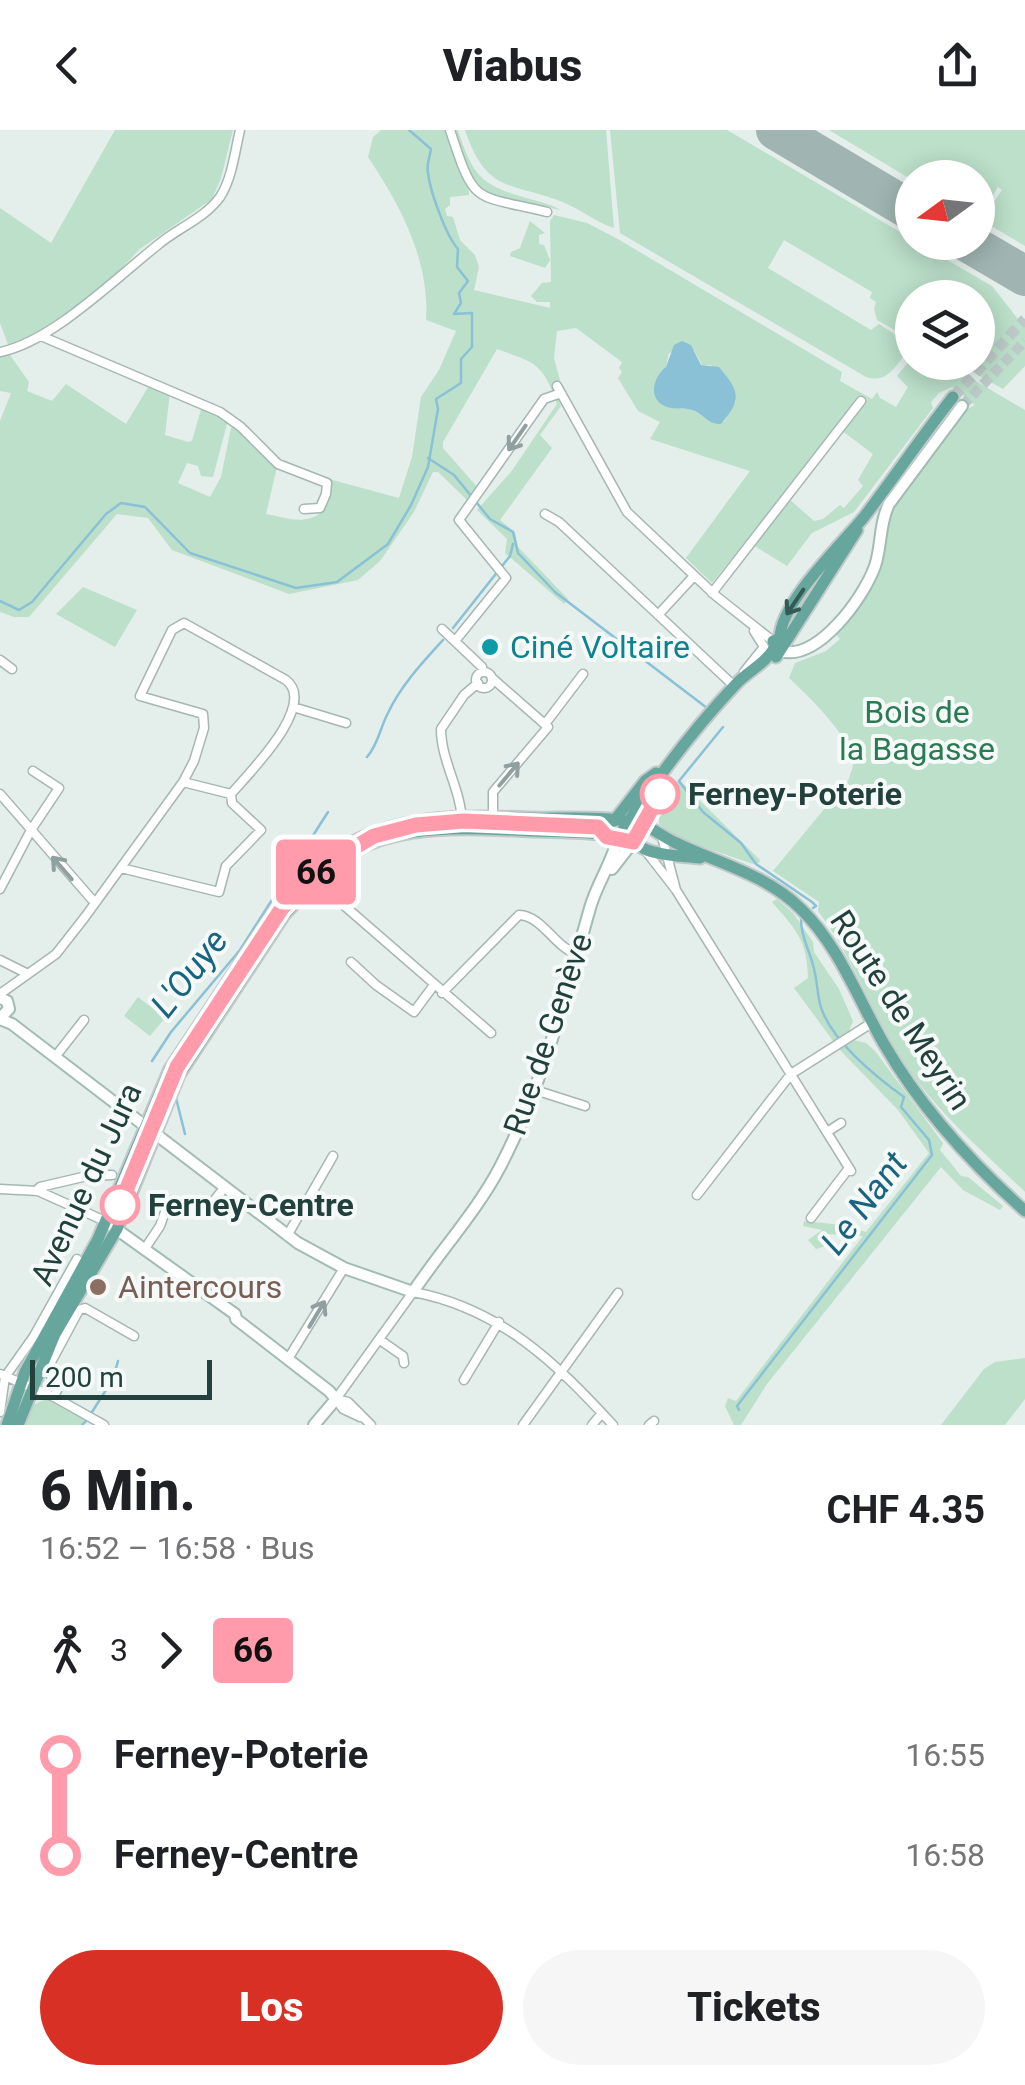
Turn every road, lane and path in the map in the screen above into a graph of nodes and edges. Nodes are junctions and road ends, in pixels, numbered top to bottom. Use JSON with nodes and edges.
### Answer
{"nodes":[{"id":1,"x":240,"y":130,"type":"edge"},
{"id":2,"x":450,"y":130,"type":"edge"},
{"id":3,"x":547,"y":212,"type":"dead end"},
{"id":4,"x":42,"y":336,"type":"junction"},
{"id":5,"x":0,"y":352,"type":"edge"},
{"id":6,"x":861,"y":400,"type":"dead end"},
{"id":7,"x":958,"y":401,"type":"joint"},
{"id":8,"x":304,"y":509,"type":"dead end"},
{"id":9,"x":545,"y":514,"type":"dead end"},
{"id":10,"x":694,"y":576,"type":"junction"},
{"id":11,"x":712,"y":592,"type":"junction"},
{"id":12,"x":658,"y":615,"type":"junction"},
{"id":13,"x":749,"y":622,"type":"junction"},
{"id":14,"x":442,"y":629,"type":"dead end"},
{"id":15,"x":455,"y":641,"type":"junction"},
{"id":16,"x":778,"y":644,"type":"junction"},
{"id":17,"x":0,"y":660,"type":"edge"},
{"id":18,"x":12,"y":669,"type":"dead end"},
{"id":19,"x":484,"y":672,"type":"junction"},
{"id":20,"x":583,"y":674,"type":"dead end"},
{"id":21,"x":492,"y":678,"type":"junction"},
{"id":22,"x":478,"y":683,"type":"junction"},
{"id":23,"x":734,"y":686,"type":"junction"},
{"id":24,"x":294,"y":707,"type":"junction"},
{"id":25,"x":346,"y":722,"type":"dead end"},
{"id":26,"x":546,"y":726,"type":"junction"},
{"id":27,"x":672,"y":762,"type":"junction"},
{"id":28,"x":33,"y":772,"type":"dead end"},
{"id":29,"x":183,"y":782,"type":"junction"},
{"id":30,"x":0,"y":794,"type":"edge"},
{"id":31,"x":230,"y":794,"type":"junction"},
{"id":32,"x":493,"y":815,"type":"junction"},
{"id":33,"x":614,"y":821,"type":"junction"},
{"id":34,"x":462,"y":822,"type":"junction"},
{"id":35,"x":628,"y":822,"type":"junction"},
{"id":36,"x":642,"y":824,"type":"junction"},
{"id":37,"x":493,"y":829,"type":"junction"},
{"id":38,"x":30,"y":830,"type":"junction"},
{"id":39,"x":657,"y":832,"type":"junction"},
{"id":40,"x":618,"y":838,"type":"junction"},
{"id":41,"x":633,"y":842,"type":"junction"},
{"id":42,"x":645,"y":850,"type":"junction"},
{"id":43,"x":668,"y":854,"type":"junction"},
{"id":44,"x":714,"y":860,"type":"junction"},
{"id":45,"x":120,"y":868,"type":"junction"},
{"id":46,"x":607,"y":872,"type":"junction"},
{"id":47,"x":313,"y":878,"type":"junction"},
{"id":48,"x":1,"y":886,"type":"edge"},
{"id":49,"x":676,"y":890,"type":"junction"},
{"id":50,"x":95,"y":903,"type":"junction"},
{"id":51,"x":577,"y":954,"type":"junction"},
{"id":52,"x":0,"y":960,"type":"edge"},
{"id":53,"x":351,"y":962,"type":"dead end"},
{"id":54,"x":28,"y":974,"type":"junction"},
{"id":55,"x":434,"y":985,"type":"junction"},
{"id":56,"x":442,"y":993,"type":"junction"},
{"id":57,"x":3,"y":1007,"type":"edge"},
{"id":58,"x":84,"y":1020,"type":"dead end"},
{"id":59,"x":872,"y":1022,"type":"junction"},
{"id":60,"x":491,"y":1033,"type":"dead end"},
{"id":61,"x":55,"y":1057,"type":"junction"},
{"id":62,"x":791,"y":1074,"type":"junction"},
{"id":63,"x":535,"y":1090,"type":"junction"},
{"id":64,"x":585,"y":1106,"type":"dead end"},
{"id":65,"x":841,"y":1123,"type":"dead end"},
{"id":66,"x":149,"y":1130,"type":"junction"},
{"id":67,"x":827,"y":1132,"type":"junction"},
{"id":68,"x":333,"y":1156,"type":"dead end"},
{"id":69,"x":112,"y":1174,"type":"dead end"},
{"id":70,"x":224,"y":1188,"type":"junction"},
{"id":71,"x":0,"y":1189,"type":"edge"},
{"id":72,"x":36,"y":1191,"type":"junction"},
{"id":73,"x":697,"y":1195,"type":"dead end"},
{"id":74,"x":1025,"y":1212,"type":"edge"},
{"id":75,"x":810,"y":1218,"type":"dead end"},
{"id":76,"x":105,"y":1221,"type":"junction"},
{"id":77,"x":117,"y":1229,"type":"junction"},
{"id":78,"x":287,"y":1236,"type":"junction"},
{"id":79,"x":144,"y":1250,"type":"junction"},
{"id":80,"x":77,"y":1260,"type":"dead end"},
{"id":81,"x":344,"y":1268,"type":"junction"},
{"id":82,"x":414,"y":1292,"type":"junction"},
{"id":83,"x":618,"y":1292,"type":"dead end"},
{"id":84,"x":499,"y":1322,"type":"junction"},
{"id":85,"x":134,"y":1336,"type":"dead end"},
{"id":86,"x":380,"y":1340,"type":"junction"},
{"id":87,"x":288,"y":1359,"type":"junction"},
{"id":88,"x":404,"y":1363,"type":"dead end"},
{"id":89,"x":561,"y":1370,"type":"junction"},
{"id":90,"x":3,"y":1376,"type":"edge"},
{"id":91,"x":464,"y":1380,"type":"dead end"},
{"id":92,"x":26,"y":1387,"type":"junction"},
{"id":93,"x":54,"y":1397,"type":"junction"},
{"id":94,"x":336,"y":1398,"type":"junction"},
{"id":95,"x":0,"y":1412,"type":"edge"},
{"id":96,"x":602,"y":1413,"type":"junction"},
{"id":97,"x":7,"y":1425,"type":"edge"},
{"id":98,"x":18,"y":1425,"type":"edge"},
{"id":99,"x":104,"y":1425,"type":"edge"},
{"id":100,"x":314,"y":1425,"type":"edge"},
{"id":101,"x":372,"y":1425,"type":"edge"},
{"id":102,"x":524,"y":1425,"type":"edge"},
{"id":103,"x":592,"y":1425,"type":"edge"},
{"id":104,"x":613,"y":1425,"type":"edge"}],
"edges":[{"from":1,"to":4,"type":"street"},
{"from":2,"to":3,"type":"street"},
{"from":4,"to":5,"type":"street"},
{"from":4,"to":8,"type":"street"},
{"from":6,"to":11,"type":"street"},
{"from":7,"to":16,"type":"main road"},
{"from":7,"to":16,"type":"street"},
{"from":9,"to":12,"type":"street"},
{"from":10,"to":11,"type":"street"},
{"from":10,"to":12,"type":"street"},
{"from":10,"to":15,"type":"street","one_way":true},
{"from":11,"to":13,"type":"street"},
{"from":12,"to":23,"type":"street"},
{"from":13,"to":16,"type":"street"},
{"from":13,"to":23,"type":"street"},
{"from":14,"to":15,"type":"street"},
{"from":15,"to":19,"type":"street"},
{"from":16,"to":23,"type":"main road"},
{"from":16,"to":36,"type":"main road"},
{"from":17,"to":18,"type":"street"},
{"from":19,"to":21,"type":"street"},
{"from":19,"to":22,"type":"street"},
{"from":20,"to":26,"type":"street"},
{"from":21,"to":22,"type":"street"},
{"from":21,"to":26,"type":"street"},
{"from":22,"to":34,"type":"street"},
{"from":23,"to":27,"type":"main road"},
{"from":24,"to":25,"type":"street"},
{"from":24,"to":29,"type":"street"},
{"from":24,"to":31,"type":"street"},
{"from":32,"to":26,"type":"street","one_way":true},
{"from":27,"to":33,"type":"main road"},
{"from":27,"to":35,"type":"main road"},
{"from":28,"to":38,"type":"street"},
{"from":29,"to":31,"type":"street"},
{"from":29,"to":45,"type":"street"},
{"from":30,"to":38,"type":"street"},
{"from":31,"to":45,"type":"street"},
{"from":32,"to":33,"type":"main road","name":"Avenue du Jura"},
{"from":32,"to":34,"type":"main road","name":"Avenue du Jura"},
{"from":32,"to":37,"type":"street"},
{"from":33,"to":35,"type":"main road","name":"Avenue du Jura"},
{"from":34,"to":37,"type":"main road","name":"Avenue du Jura"},
{"from":34,"to":47,"type":"main road","name":"Avenue du Jura"},
{"from":35,"to":36,"type":"main road","name":"Avenue du Jura"},
{"from":35,"to":40,"type":"main road"},
{"from":36,"to":39,"type":"main road","name":"Route de Meyrin"},
{"from":36,"to":41,"type":"main road"},
{"from":37,"to":40,"type":"main road","name":"Avenue du Jura"},
{"from":38,"to":48,"type":"street"},
{"from":50,"to":38,"type":"street","one_way":true},
{"from":39,"to":43,"type":"street"},
{"from":39,"to":44,"type":"main road","name":"Route de Meyrin"},
{"from":40,"to":41,"type":"main road","name":"Avenue du Jura"},
{"from":40,"to":46,"type":"street","name":"Rue de Genève"},
{"from":41,"to":42,"type":"main road","name":"Route de Meyrin"},
{"from":41,"to":46,"type":"street","name":"Rue de Genève"},
{"from":42,"to":43,"type":"main road","name":"Route de Meyrin"},
{"from":42,"to":49,"type":"street"},
{"from":43,"to":44,"type":"main road","name":"Route de Meyrin"},
{"from":43,"to":49,"type":"street"},
{"from":44,"to":59,"type":"main road","name":"Route de Meyrin"},
{"from":45,"to":50,"type":"street"},
{"from":46,"to":51,"type":"street","name":"Rue de Genève"},
{"from":47,"to":55,"type":"street"},
{"from":47,"to":66,"type":"main road","name":"Avenue du Jura"},
{"from":49,"to":62,"type":"street"},
{"from":50,"to":54,"type":"street"},
{"from":51,"to":56,"type":"street"},
{"from":51,"to":63,"type":"street","name":"Rue de Genève"},
{"from":52,"to":54,"type":"street"},
{"from":53,"to":55,"type":"street"},
{"from":54,"to":57,"type":"street"},
{"from":55,"to":56,"type":"street"},
{"from":56,"to":60,"type":"street"},
{"from":57,"to":61,"type":"street"},
{"from":58,"to":61,"type":"street"},
{"from":59,"to":62,"type":"street"},
{"from":59,"to":74,"type":"main road","name":"Route de Meyrin"},
{"from":61,"to":66,"type":"street"},
{"from":62,"to":67,"type":"street"},
{"from":62,"to":73,"type":"street"},
{"from":63,"to":64,"type":"street"},
{"from":63,"to":82,"type":"street","name":"Rue de Genève"},
{"from":65,"to":67,"type":"street"},
{"from":66,"to":70,"type":"street"},
{"from":66,"to":76,"type":"main road","name":"Avenue du Jura"},
{"from":66,"to":77,"type":"main road","name":"Avenue du Jura"},
{"from":67,"to":75,"type":"street"},
{"from":68,"to":78,"type":"street"},
{"from":69,"to":72,"type":"street"},
{"from":70,"to":78,"type":"street"},
{"from":70,"to":79,"type":"street"},
{"from":71,"to":72,"type":"street"},
{"from":72,"to":76,"type":"street"},
{"from":76,"to":77,"type":"street"},
{"from":76,"to":92,"type":"main road","name":"Avenue du Jura"},
{"from":77,"to":79,"type":"street"},
{"from":77,"to":92,"type":"main road","name":"Avenue du Jura"},
{"from":78,"to":81,"type":"street"},
{"from":79,"to":87,"type":"street"},
{"from":80,"to":90,"type":"street","name":"Avenue du Jura"},
{"from":81,"to":82,"type":"street"},
{"from":87,"to":81,"type":"street","one_way":true},
{"from":82,"to":84,"type":"street"},
{"from":82,"to":86,"type":"street"},
{"from":83,"to":89,"type":"street"},
{"from":84,"to":89,"type":"street"},
{"from":84,"to":91,"type":"street"},
{"from":85,"to":93,"type":"street"},
{"from":86,"to":88,"type":"street"},
{"from":86,"to":94,"type":"street"},
{"from":87,"to":94,"type":"street"},
{"from":89,"to":96,"type":"street"},
{"from":89,"to":102,"type":"street"},
{"from":90,"to":92,"type":"street"},
{"from":90,"to":95,"type":"street","name":"Avenue du Jura"},
{"from":92,"to":93,"type":"street"},
{"from":92,"to":97,"type":"main road","name":"Avenue du Jura"},
{"from":92,"to":98,"type":"main road","name":"Avenue du Jura"},
{"from":93,"to":99,"type":"street"},
{"from":94,"to":100,"type":"street"},
{"from":94,"to":101,"type":"street"},
{"from":96,"to":103,"type":"street"},
{"from":96,"to":104,"type":"street"}]}
